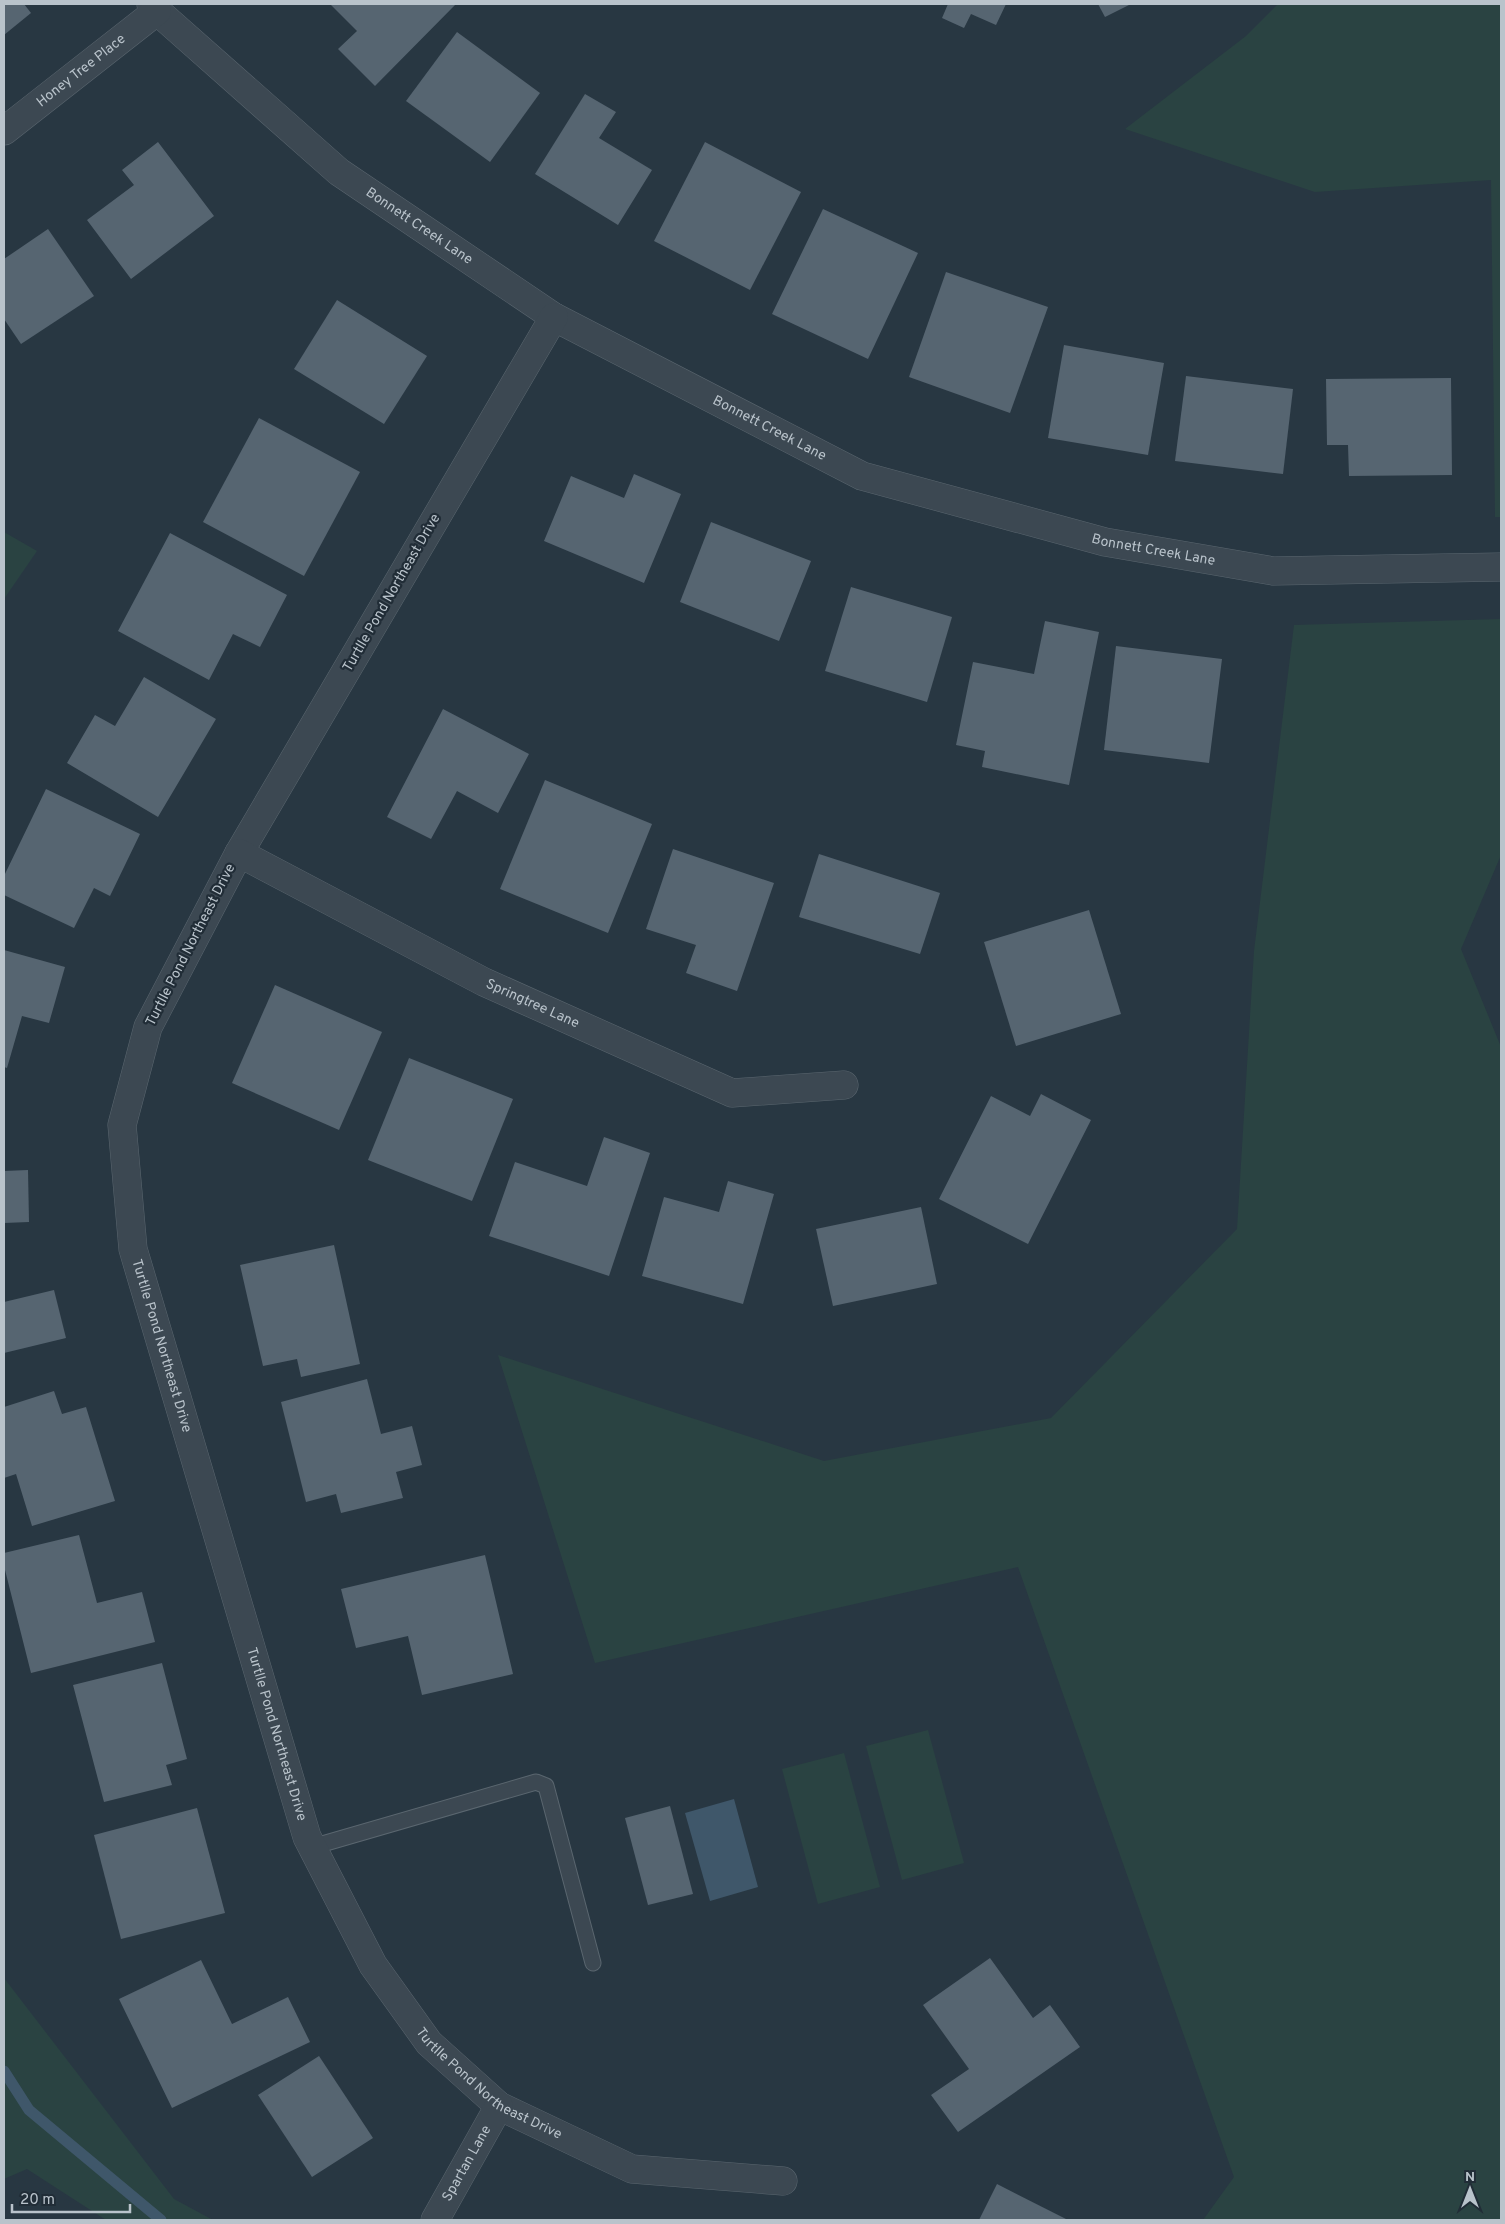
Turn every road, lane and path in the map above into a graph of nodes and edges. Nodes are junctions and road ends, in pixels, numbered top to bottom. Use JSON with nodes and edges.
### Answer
{"nodes":[{"id":1,"x":154,"y":7,"type":"edge"},
{"id":2,"x":4,"y":131,"type":"edge"},
{"id":3,"x":554,"y":317,"type":"junction"},
{"id":4,"x":1501,"y":567,"type":"edge"},
{"id":5,"x":239,"y":853,"type":"junction"},
{"id":6,"x":844,"y":1085,"type":"dead end"},
{"id":7,"x":312,"y":1847,"type":"junction"},
{"id":8,"x":593,"y":1964,"type":"dead end"},
{"id":9,"x":499,"y":2106,"type":"junction"},
{"id":10,"x":783,"y":2181,"type":"dead end"},
{"id":11,"x":435,"y":2220,"type":"edge"}],
"edges":[{"from":1,"to":2,"type":"street","name":"Honey Tree Place"},
{"from":1,"to":3,"type":"street","name":"Bonnett Creek Lane"},
{"from":3,"to":4,"type":"street","name":"Bonnett Creek Lane"},
{"from":3,"to":5,"type":"street","name":"Turtlle Pond Northeast Drive"},
{"from":5,"to":6,"type":"street","name":"Springtree Lane"},
{"from":5,"to":7,"type":"street","name":"Turtlle Pond Northeast Drive"},
{"from":7,"to":8,"type":"lane"},
{"from":7,"to":9,"type":"street","name":"Turtlle Pond Northeast Drive"},
{"from":9,"to":10,"type":"street","name":"Turtlle Pond Northeast Drive"},
{"from":9,"to":11,"type":"street","name":"Spartan Lane"}]}
